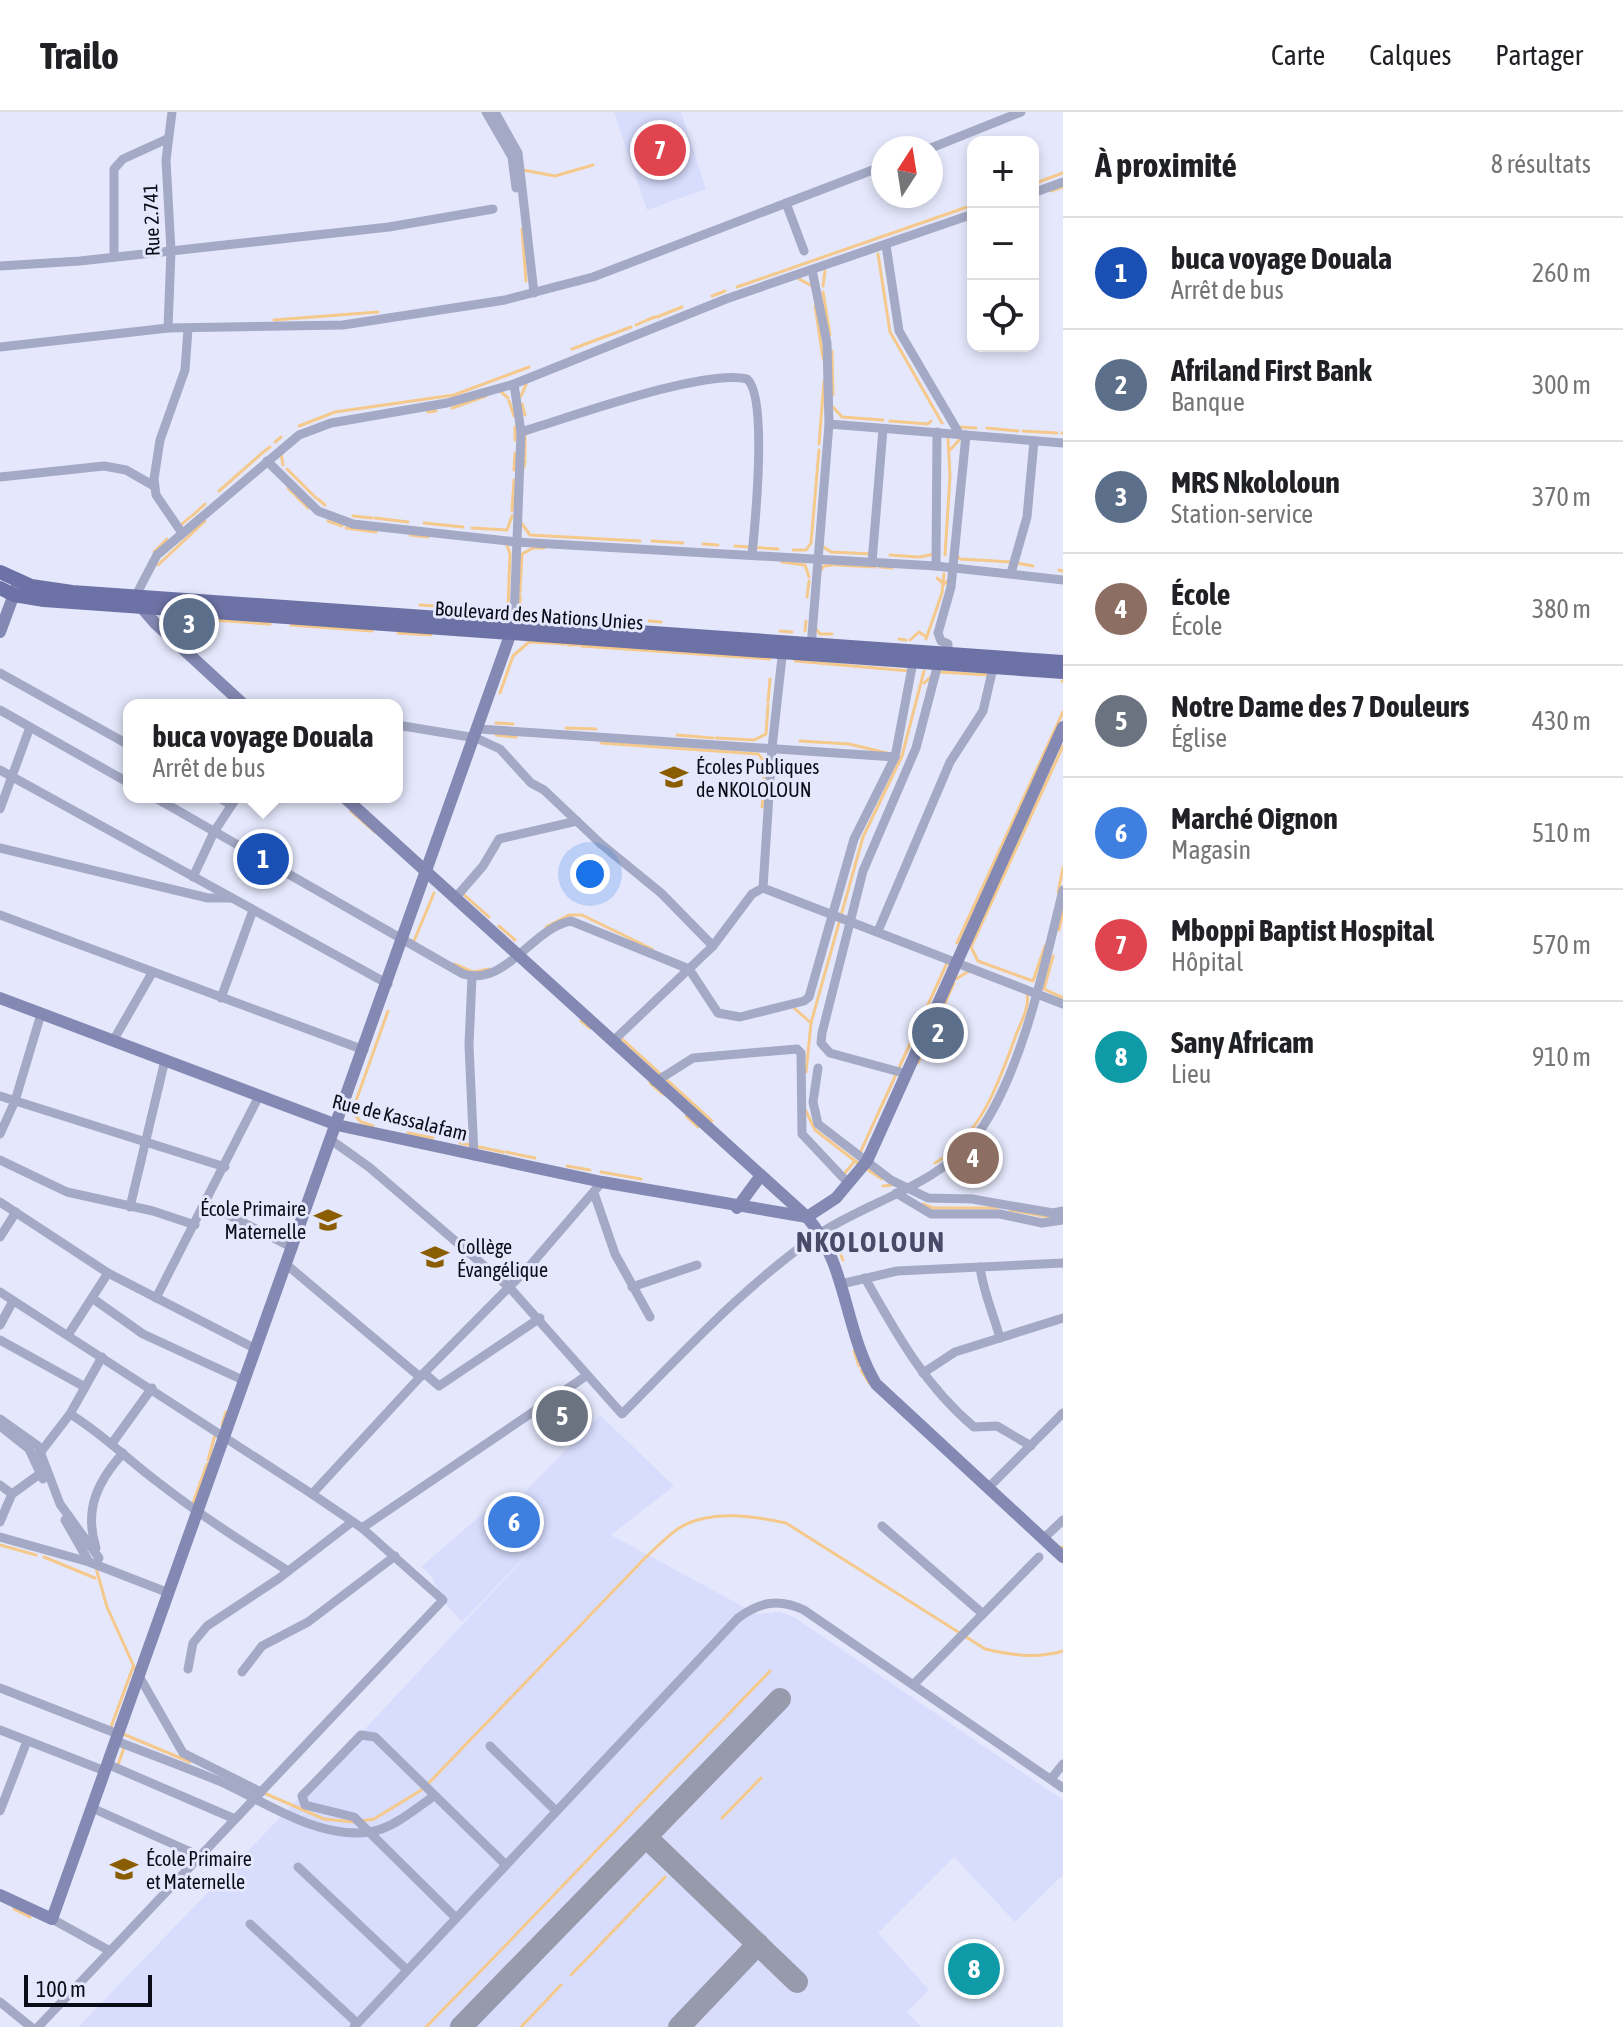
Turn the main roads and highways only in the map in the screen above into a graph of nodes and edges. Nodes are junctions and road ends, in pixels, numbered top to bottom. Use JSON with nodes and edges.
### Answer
{"nodes":[{"id":1,"x":0,"y":572,"type":"edge"},
{"id":2,"x":11,"y":589,"type":"edge"},
{"id":3,"x":810,"y":649,"type":"junction"},
{"id":4,"x":943,"y":658,"type":"junction"},
{"id":5,"x":1063,"y":662,"type":"edge"},
{"id":6,"x":1063,"y":672,"type":"edge"}],
"edges":[{"from":1,"to":2,"type":"main road"},
{"from":2,"to":3,"type":"main road","name":"Boulevard des Nations Unies"},
{"from":3,"to":4,"type":"main road","name":"Boulevard des Nations Unies"},
{"from":3,"to":4,"type":"main road","name":"Boulevard des Nations Unies"},
{"from":4,"to":5,"type":"main road","name":"Boulevard des Nations Unies"},
{"from":4,"to":6,"type":"main road","name":"Boulevard des Nations Unies"}]}
